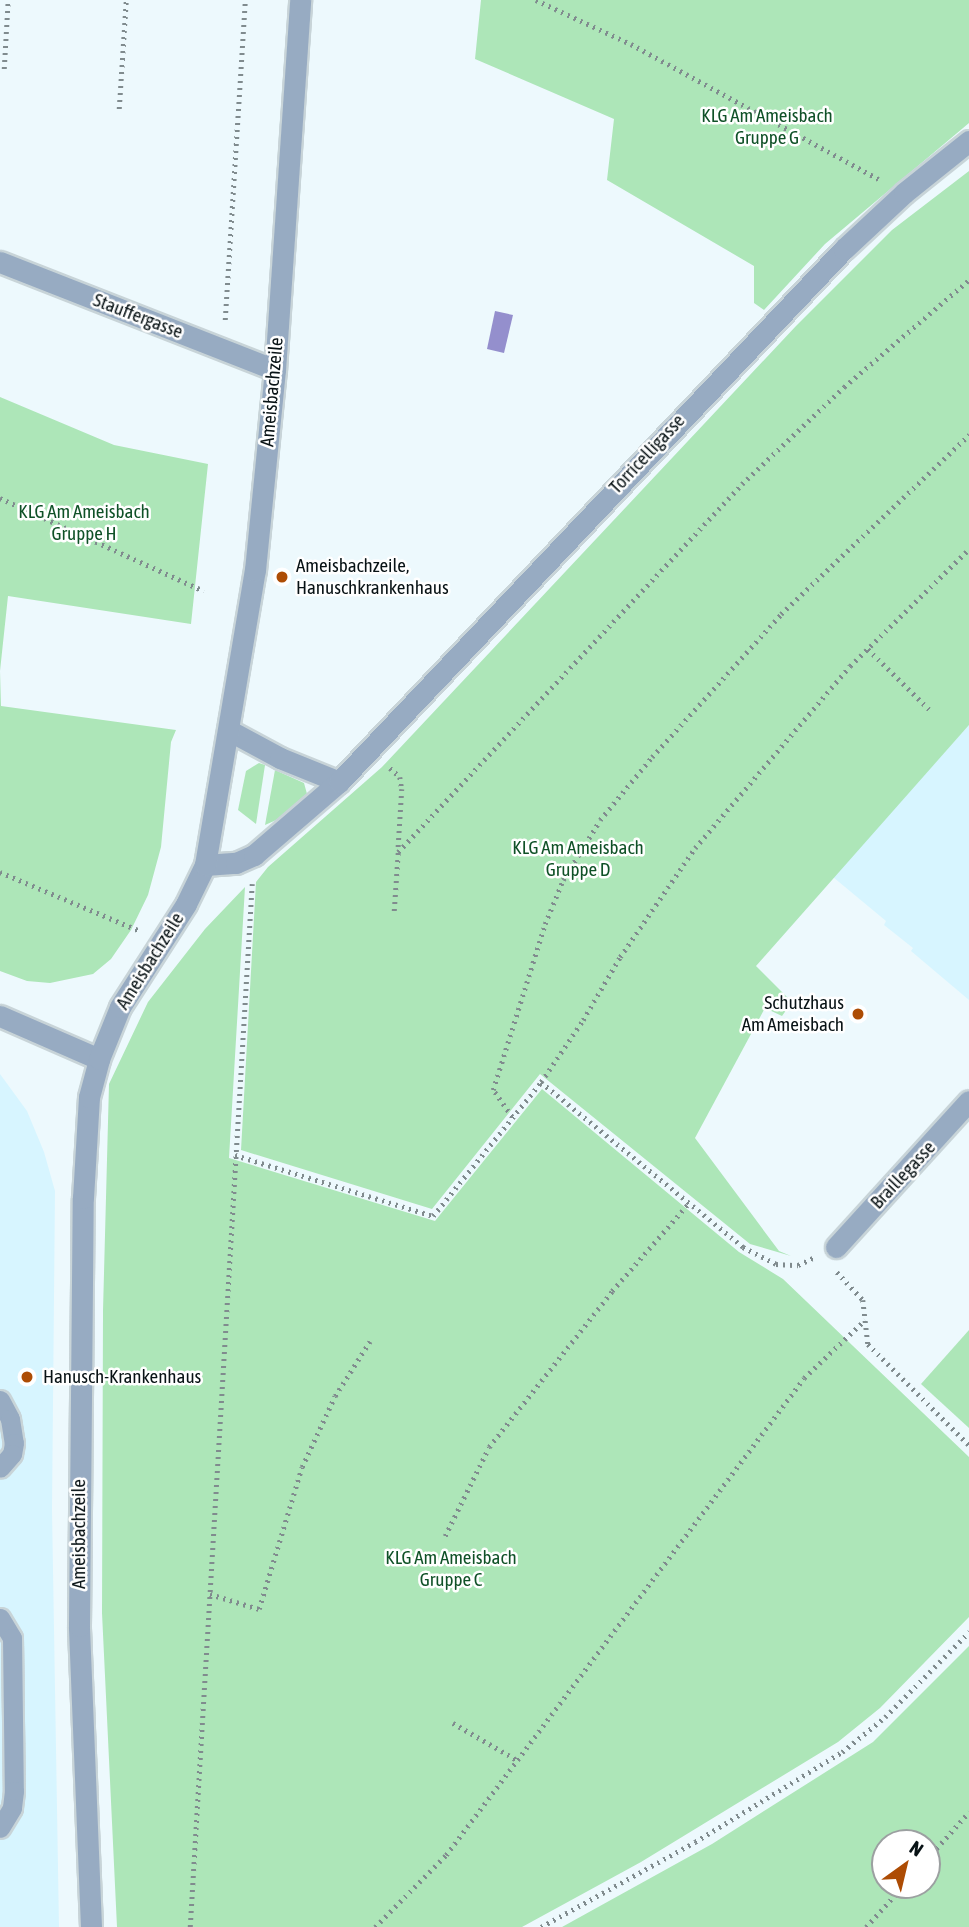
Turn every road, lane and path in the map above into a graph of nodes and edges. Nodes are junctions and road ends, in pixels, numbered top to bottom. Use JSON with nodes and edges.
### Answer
{"nodes":[{"id":1,"x":8,"y":0,"type":"edge"},
{"id":2,"x":126,"y":0,"type":"edge"},
{"id":3,"x":245,"y":0,"type":"edge"},
{"id":4,"x":300,"y":0,"type":"edge"},
{"id":5,"x":536,"y":0,"type":"edge"},
{"id":6,"x":4,"y":69,"type":"dead end"},
{"id":7,"x":119,"y":109,"type":"dead end"},
{"id":8,"x":969,"y":141,"type":"edge"},
{"id":9,"x":904,"y":193,"type":"junction"},
{"id":10,"x":0,"y":262,"type":"edge"},
{"id":11,"x":969,"y":281,"type":"edge"},
{"id":12,"x":223,"y":349,"type":"junction"},
{"id":13,"x":275,"y":370,"type":"junction"},
{"id":14,"x":969,"y":435,"type":"edge"},
{"id":15,"x":0,"y":498,"type":"edge"},
{"id":16,"x":969,"y":550,"type":"edge"},
{"id":17,"x":204,"y":591,"type":"dead end"},
{"id":18,"x":868,"y":649,"type":"junction"},
{"id":19,"x":929,"y":709,"type":"dead end"},
{"id":20,"x":230,"y":731,"type":"junction"},
{"id":21,"x":377,"y":741,"type":"junction"},
{"id":22,"x":339,"y":782,"type":"junction"},
{"id":23,"x":398,"y":852,"type":"junction"},
{"id":24,"x":205,"y":865,"type":"junction"},
{"id":25,"x":0,"y":872,"type":"edge"},
{"id":26,"x":253,"y":879,"type":"dead end"},
{"id":27,"x":394,"y":911,"type":"dead end"},
{"id":28,"x":140,"y":931,"type":"dead end"},
{"id":29,"x":0,"y":1016,"type":"edge"},
{"id":30,"x":99,"y":1059,"type":"junction"},
{"id":31,"x":541,"y":1082,"type":"junction"},
{"id":32,"x":969,"y":1101,"type":"edge"},
{"id":33,"x":512,"y":1117,"type":"junction"},
{"id":34,"x":235,"y":1155,"type":"junction"},
{"id":35,"x":689,"y":1203,"type":"junction"},
{"id":36,"x":836,"y":1247,"type":"junction"},
{"id":37,"x":865,"y":1320,"type":"junction"},
{"id":38,"x":370,"y":1341,"type":"dead end"},
{"id":39,"x":0,"y":1400,"type":"edge"},
{"id":40,"x":969,"y":1445,"type":"edge"},
{"id":41,"x":0,"y":1468,"type":"edge"},
{"id":42,"x":445,"y":1536,"type":"dead end"},
{"id":43,"x":209,"y":1594,"type":"junction"},
{"id":44,"x":0,"y":1618,"type":"edge"},
{"id":45,"x":969,"y":1632,"type":"edge"},
{"id":46,"x":453,"y":1723,"type":"dead end"},
{"id":47,"x":517,"y":1760,"type":"junction"},
{"id":48,"x":969,"y":1812,"type":"edge"},
{"id":49,"x":0,"y":1828,"type":"edge"},
{"id":50,"x":941,"y":1843,"type":"edge"},
{"id":51,"x":891,"y":1899,"type":"edge"},
{"id":52,"x":91,"y":1927,"type":"edge"},
{"id":53,"x":190,"y":1927,"type":"edge"},
{"id":54,"x":375,"y":1927,"type":"edge"},
{"id":55,"x":541,"y":1927,"type":"edge"},
{"id":56,"x":866,"y":1927,"type":"edge"}],
"edges":[{"from":1,"to":6,"type":"path"},
{"from":2,"to":7,"type":"path"},
{"from":3,"to":12,"type":"path"},
{"from":4,"to":13,"type":"street","name":"Ameisbachzeile"},
{"from":5,"to":9,"type":"path"},
{"from":8,"to":9,"type":"street","name":"Torricelligasse"},
{"from":9,"to":21,"type":"street","name":"Torricelligasse"},
{"from":10,"to":12,"type":"street","name":"Stauffergasse"},
{"from":11,"to":23,"type":"path"},
{"from":12,"to":13,"type":"street","name":"Stauffergasse"},
{"from":13,"to":20,"type":"street","name":"Ameisbachzeile"},
{"from":14,"to":33,"type":"path"},
{"from":15,"to":17,"type":"path"},
{"from":16,"to":18,"type":"path"},
{"from":18,"to":19,"type":"path"},
{"from":18,"to":31,"type":"path"},
{"from":20,"to":22,"type":"street"},
{"from":20,"to":24,"type":"street","name":"Ameisbachzeile"},
{"from":21,"to":22,"type":"street","name":"Torricelligasse"},
{"from":21,"to":23,"type":"path"},
{"from":22,"to":24,"type":"street","name":"Torricelligasse"},
{"from":23,"to":27,"type":"path"},
{"from":24,"to":30,"type":"street","name":"Ameisbachzeile"},
{"from":25,"to":28,"type":"path"},
{"from":26,"to":34,"type":"path"},
{"from":29,"to":30,"type":"street"},
{"from":30,"to":52,"type":"street","name":"Ameisbachzeile"},
{"from":31,"to":33,"type":"path"},
{"from":31,"to":35,"type":"path"},
{"from":32,"to":36,"type":"street","name":"Braillegasse"},
{"from":33,"to":34,"type":"path"},
{"from":34,"to":43,"type":"path"},
{"from":35,"to":36,"type":"path"},
{"from":35,"to":42,"type":"path"},
{"from":36,"to":37,"type":"path"},
{"from":37,"to":40,"type":"path"},
{"from":37,"to":47,"type":"path"},
{"from":38,"to":43,"type":"path"},
{"from":39,"to":41,"type":"lane"},
{"from":43,"to":53,"type":"path"},
{"from":44,"to":49,"type":"lane"},
{"from":45,"to":55,"type":"path"},
{"from":46,"to":47,"type":"path"},
{"from":47,"to":54,"type":"path"},
{"from":48,"to":50,"type":"path"},
{"from":51,"to":56,"type":"path"}]}
